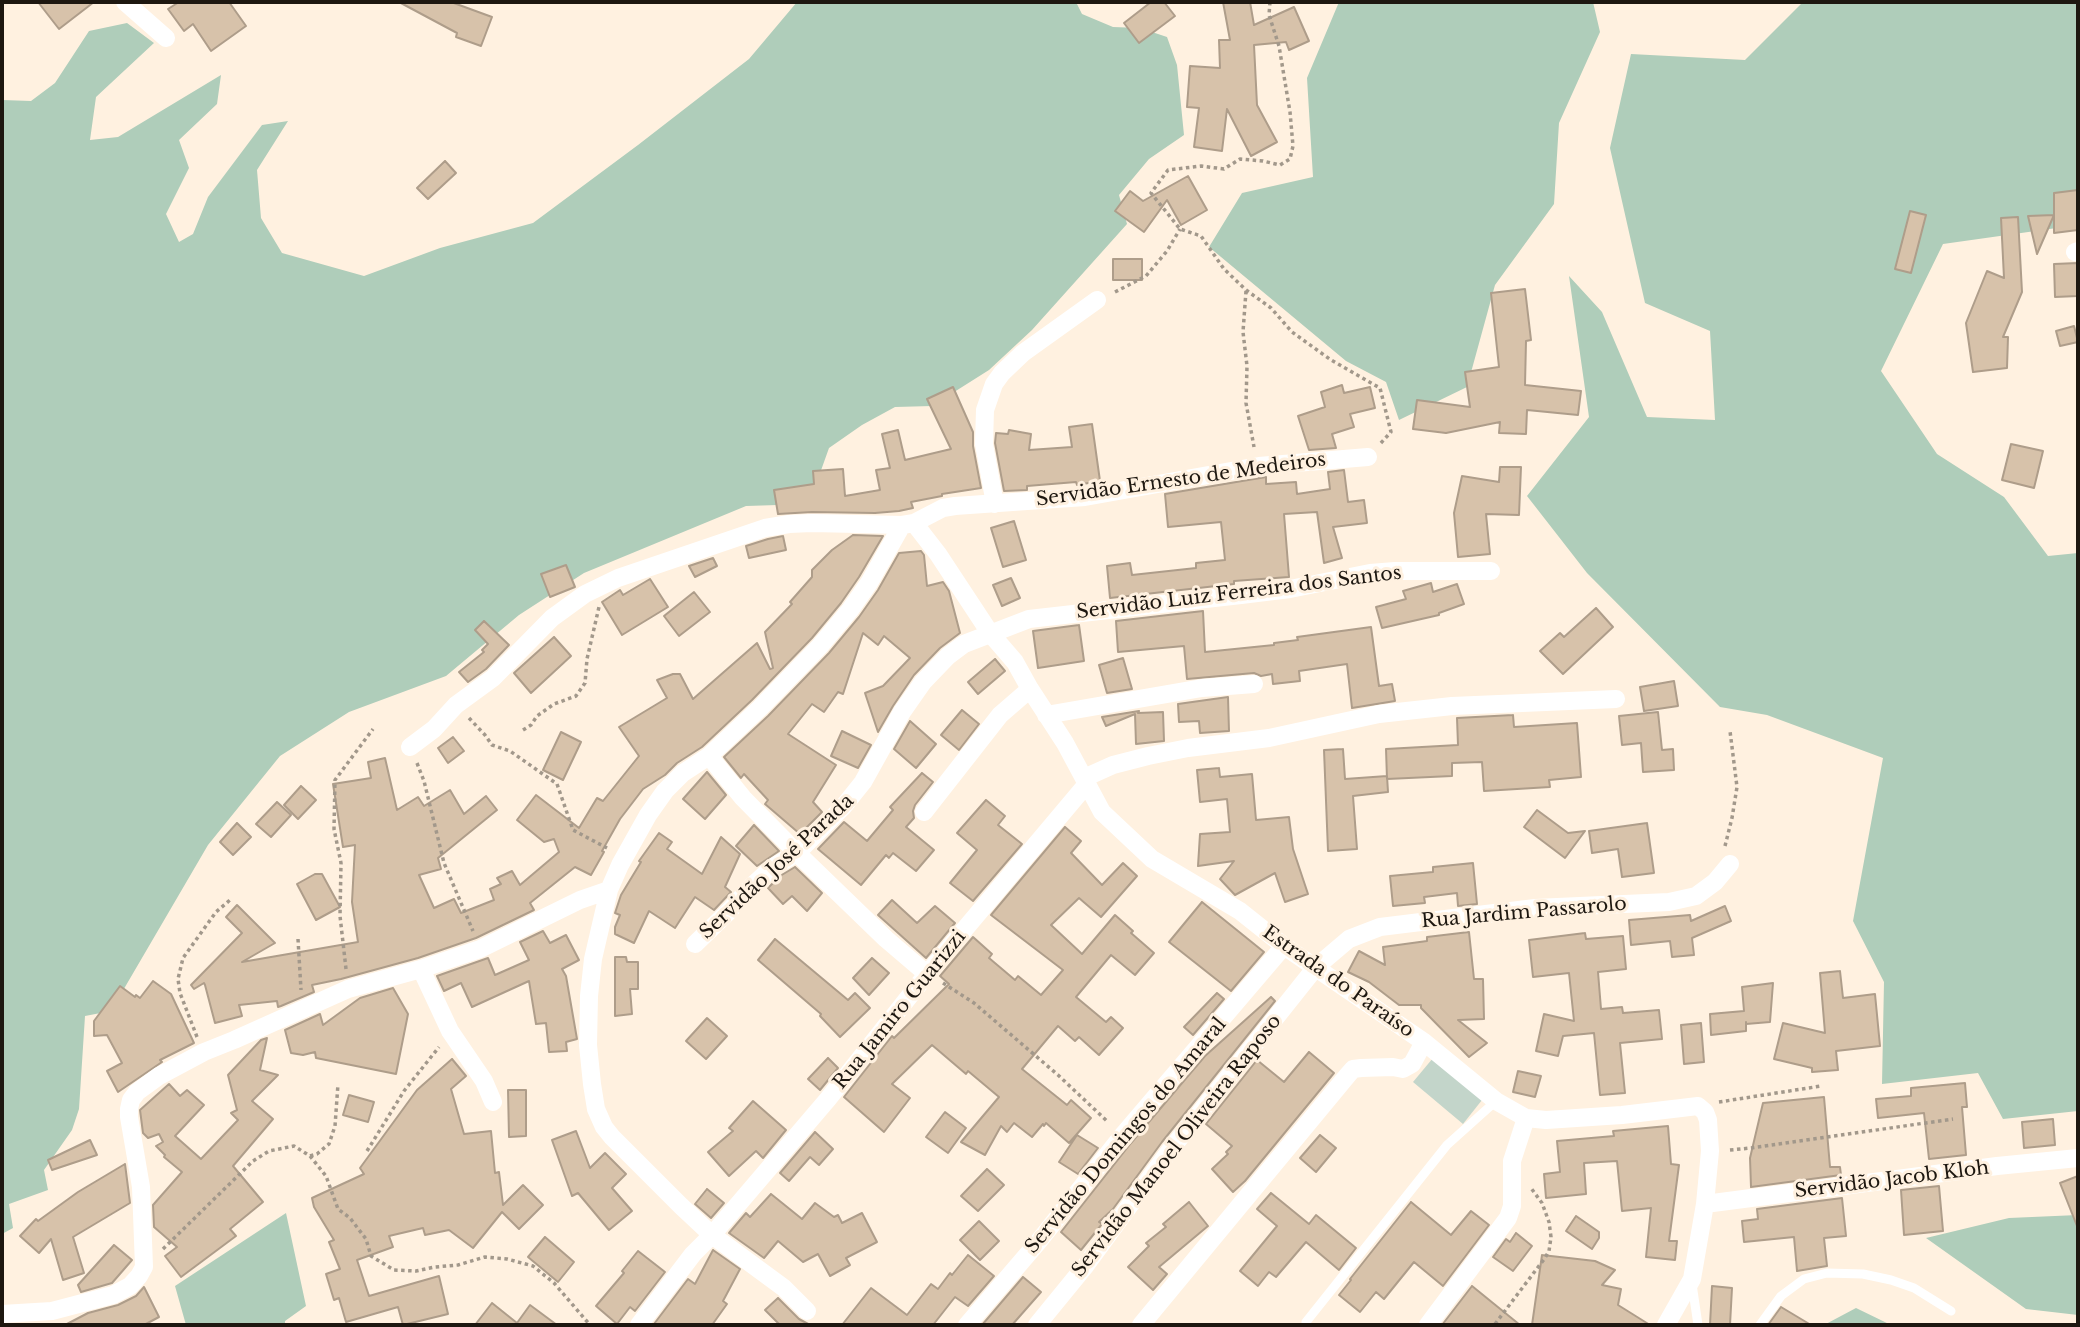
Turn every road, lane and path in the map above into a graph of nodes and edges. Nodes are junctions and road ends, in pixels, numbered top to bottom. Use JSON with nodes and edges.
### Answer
{"nodes":[{"id":1,"x":125,"y":2,"type":"edge"},
{"id":2,"x":1270,"y":2,"type":"edge"},
{"id":3,"x":166,"y":38,"type":"dead end"},
{"id":4,"x":1181,"y":229,"type":"junction"},
{"id":5,"x":1246,"y":290,"type":"junction"},
{"id":6,"x":1097,"y":300,"type":"joint"},
{"id":7,"x":1368,"y":457,"type":"joint"},
{"id":8,"x":1259,"y":466,"type":"junction"},
{"id":9,"x":995,"y":504,"type":"junction"},
{"id":10,"x":908,"y":524,"type":"junction"},
{"id":11,"x":1491,"y":571,"type":"dead end"},
{"id":12,"x":601,"y":588,"type":"junction"},
{"id":13,"x":990,"y":633,"type":"junction"},
{"id":14,"x":1254,"y":684,"type":"dead end"},
{"id":15,"x":1030,"y":689,"type":"junction"},
{"id":16,"x":1616,"y":699,"type":"dead end"},
{"id":17,"x":457,"y":705,"type":"junction"},
{"id":18,"x":1046,"y":715,"type":"junction"},
{"id":19,"x":373,"y":729,"type":"dead end"},
{"id":20,"x":523,"y":730,"type":"dead end"},
{"id":21,"x":1730,"y":731,"type":"dead end"},
{"id":22,"x":410,"y":747,"type":"joint"},
{"id":23,"x":709,"y":756,"type":"junction"},
{"id":24,"x":1085,"y":781,"type":"junction"},
{"id":25,"x":924,"y":812,"type":"dead end"},
{"id":26,"x":797,"y":853,"type":"junction"},
{"id":27,"x":624,"y":857,"type":"junction"},
{"id":28,"x":1730,"y":864,"type":"dead end"},
{"id":29,"x":1715,"y":882,"type":"junction"},
{"id":30,"x":609,"y":890,"type":"junction"},
{"id":31,"x":230,"y":900,"type":"dead end"},
{"id":32,"x":298,"y":939,"type":"dead end"},
{"id":33,"x":695,"y":944,"type":"dead end"},
{"id":34,"x":1284,"y":946,"type":"junction"},
{"id":35,"x":480,"y":949,"type":"junction"},
{"id":36,"x":1316,"y":967,"type":"junction"},
{"id":37,"x":421,"y":970,"type":"junction"},
{"id":38,"x":927,"y":974,"type":"junction"},
{"id":39,"x":348,"y":989,"type":"junction"},
{"id":40,"x":302,"y":1009,"type":"junction"},
{"id":41,"x":450,"y":1031,"type":"junction"},
{"id":42,"x":1424,"y":1042,"type":"junction"},
{"id":43,"x":204,"y":1052,"type":"junction"},
{"id":44,"x":338,"y":1084,"type":"dead end"},
{"id":45,"x":1821,"y":1086,"type":"dead end"},
{"id":46,"x":1496,"y":1101,"type":"junction"},
{"id":47,"x":493,"y":1102,"type":"dead end"},
{"id":48,"x":1698,"y":1106,"type":"junction"},
{"id":49,"x":1526,"y":1118,"type":"junction"},
{"id":50,"x":1954,"y":1119,"type":"dead end"},
{"id":51,"x":1122,"y":1136,"type":"junction"},
{"id":52,"x":367,"y":1151,"type":"dead end"},
{"id":53,"x":1710,"y":1151,"type":"junction"},
{"id":54,"x":310,"y":1156,"type":"junction"},
{"id":55,"x":2078,"y":1158,"type":"edge"},
{"id":56,"x":1512,"y":1161,"type":"junction"},
{"id":57,"x":1705,"y":1204,"type":"junction"},
{"id":58,"x":712,"y":1235,"type":"junction"},
{"id":59,"x":144,"y":1267,"type":"junction"},
{"id":60,"x":1692,"y":1279,"type":"junction"},
{"id":61,"x":807,"y":1311,"type":"dead end"},
{"id":62,"x":1951,"y":1311,"type":"dead end"},
{"id":63,"x":2,"y":1314,"type":"edge"},
{"id":64,"x":1306,"y":1322,"type":"dead end"},
{"id":65,"x":1495,"y":1324,"type":"edge"},
{"id":66,"x":590,"y":1325,"type":"edge"},
{"id":67,"x":639,"y":1325,"type":"edge"},
{"id":68,"x":967,"y":1325,"type":"edge"},
{"id":69,"x":1037,"y":1325,"type":"edge"},
{"id":70,"x":1141,"y":1325,"type":"edge"},
{"id":71,"x":1428,"y":1325,"type":"edge"},
{"id":72,"x":1666,"y":1325,"type":"edge"},
{"id":73,"x":1698,"y":1325,"type":"edge"},
{"id":74,"x":1760,"y":1325,"type":"edge"}],
"edges":[{"from":1,"to":3,"type":"street"},
{"from":2,"to":4,"type":"path"},
{"from":4,"to":5,"type":"path"},
{"from":4,"to":6,"type":"path"},
{"from":5,"to":7,"type":"path"},
{"from":5,"to":8,"type":"path"},
{"from":6,"to":9,"type":"street"},
{"from":7,"to":8,"type":"street","name":"Servidão Ernesto de Medeiros"},
{"from":8,"to":9,"type":"street","name":"Servidão Ernesto de Medeiros"},
{"from":9,"to":10,"type":"street","name":"Servidão Ernesto de Medeiros"},
{"from":10,"to":12,"type":"street"},
{"from":10,"to":13,"type":"street","name":"Estrada do Paraíso"},
{"from":10,"to":23,"type":"street"},
{"from":11,"to":13,"type":"street","name":"Servidão Luiz Ferreira dos Santos"},
{"from":12,"to":17,"type":"street"},
{"from":12,"to":20,"type":"path"},
{"from":13,"to":15,"type":"street","name":"Estrada do Paraíso"},
{"from":13,"to":26,"type":"street","name":"Servidão José Parada"},
{"from":14,"to":18,"type":"street"},
{"from":15,"to":18,"type":"street","name":"Estrada do Paraíso"},
{"from":15,"to":25,"type":"street"},
{"from":16,"to":24,"type":"street"},
{"from":17,"to":22,"type":"street"},
{"from":17,"to":27,"type":"path"},
{"from":18,"to":24,"type":"street","name":"Estrada do Paraíso"},
{"from":19,"to":39,"type":"path"},
{"from":21,"to":29,"type":"path"},
{"from":22,"to":35,"type":"path"},
{"from":23,"to":26,"type":"street"},
{"from":23,"to":27,"type":"street"},
{"from":24,"to":34,"type":"street","name":"Estrada do Paraíso"},
{"from":24,"to":38,"type":"street","name":"Rua Jamiro Guarizzi"},
{"from":26,"to":33,"type":"street","name":"Servidão José Parada"},
{"from":26,"to":38,"type":"street"},
{"from":27,"to":30,"type":"street"},
{"from":28,"to":29,"type":"street","name":"Rua Jardim Passarolo"},
{"from":29,"to":36,"type":"street","name":"Rua Jardim Passarolo"},
{"from":30,"to":35,"type":"street"},
{"from":30,"to":58,"type":"street"},
{"from":31,"to":43,"type":"path"},
{"from":32,"to":40,"type":"path"},
{"from":34,"to":36,"type":"street","name":"Estrada do Paraíso"},
{"from":34,"to":51,"type":"street","name":"Servidão Domingos do Amaral"},
{"from":35,"to":37,"type":"street"},
{"from":36,"to":42,"type":"street","name":"Estrada do Paraíso"},
{"from":36,"to":69,"type":"street","name":"Servidão Manoel Oliveira Raposo"},
{"from":37,"to":39,"type":"street"},
{"from":37,"to":41,"type":"street"},
{"from":38,"to":51,"type":"path"},
{"from":38,"to":58,"type":"street","name":"Rua Jamiro Guarizzi"},
{"from":39,"to":40,"type":"street"},
{"from":40,"to":43,"type":"street"},
{"from":41,"to":47,"type":"street"},
{"from":41,"to":52,"type":"path"},
{"from":42,"to":46,"type":"street","name":"Estrada do Paraíso"},
{"from":42,"to":70,"type":"street"},
{"from":43,"to":59,"type":"street"},
{"from":44,"to":54,"type":"path"},
{"from":45,"to":48,"type":"path"},
{"from":46,"to":49,"type":"street","name":"Estrada do Paraíso"},
{"from":46,"to":64,"type":"lane"},
{"from":48,"to":49,"type":"street","name":"Estrada do Paraíso"},
{"from":48,"to":53,"type":"street"},
{"from":49,"to":56,"type":"street"},
{"from":50,"to":53,"type":"path"},
{"from":51,"to":68,"type":"street","name":"Servidão Domingos do Amaral"},
{"from":53,"to":57,"type":"street"},
{"from":54,"to":59,"type":"path"},
{"from":54,"to":66,"type":"path"},
{"from":55,"to":57,"type":"street","name":"Servidão Jacob Kloh"},
{"from":56,"to":65,"type":"path"},
{"from":56,"to":71,"type":"street"},
{"from":57,"to":60,"type":"street"},
{"from":58,"to":61,"type":"street"},
{"from":58,"to":67,"type":"street","name":"Rua Jamiro Guarizzi"},
{"from":59,"to":63,"type":"street"},
{"from":60,"to":72,"type":"street"},
{"from":60,"to":73,"type":"lane"},
{"from":62,"to":74,"type":"lane"}]}
